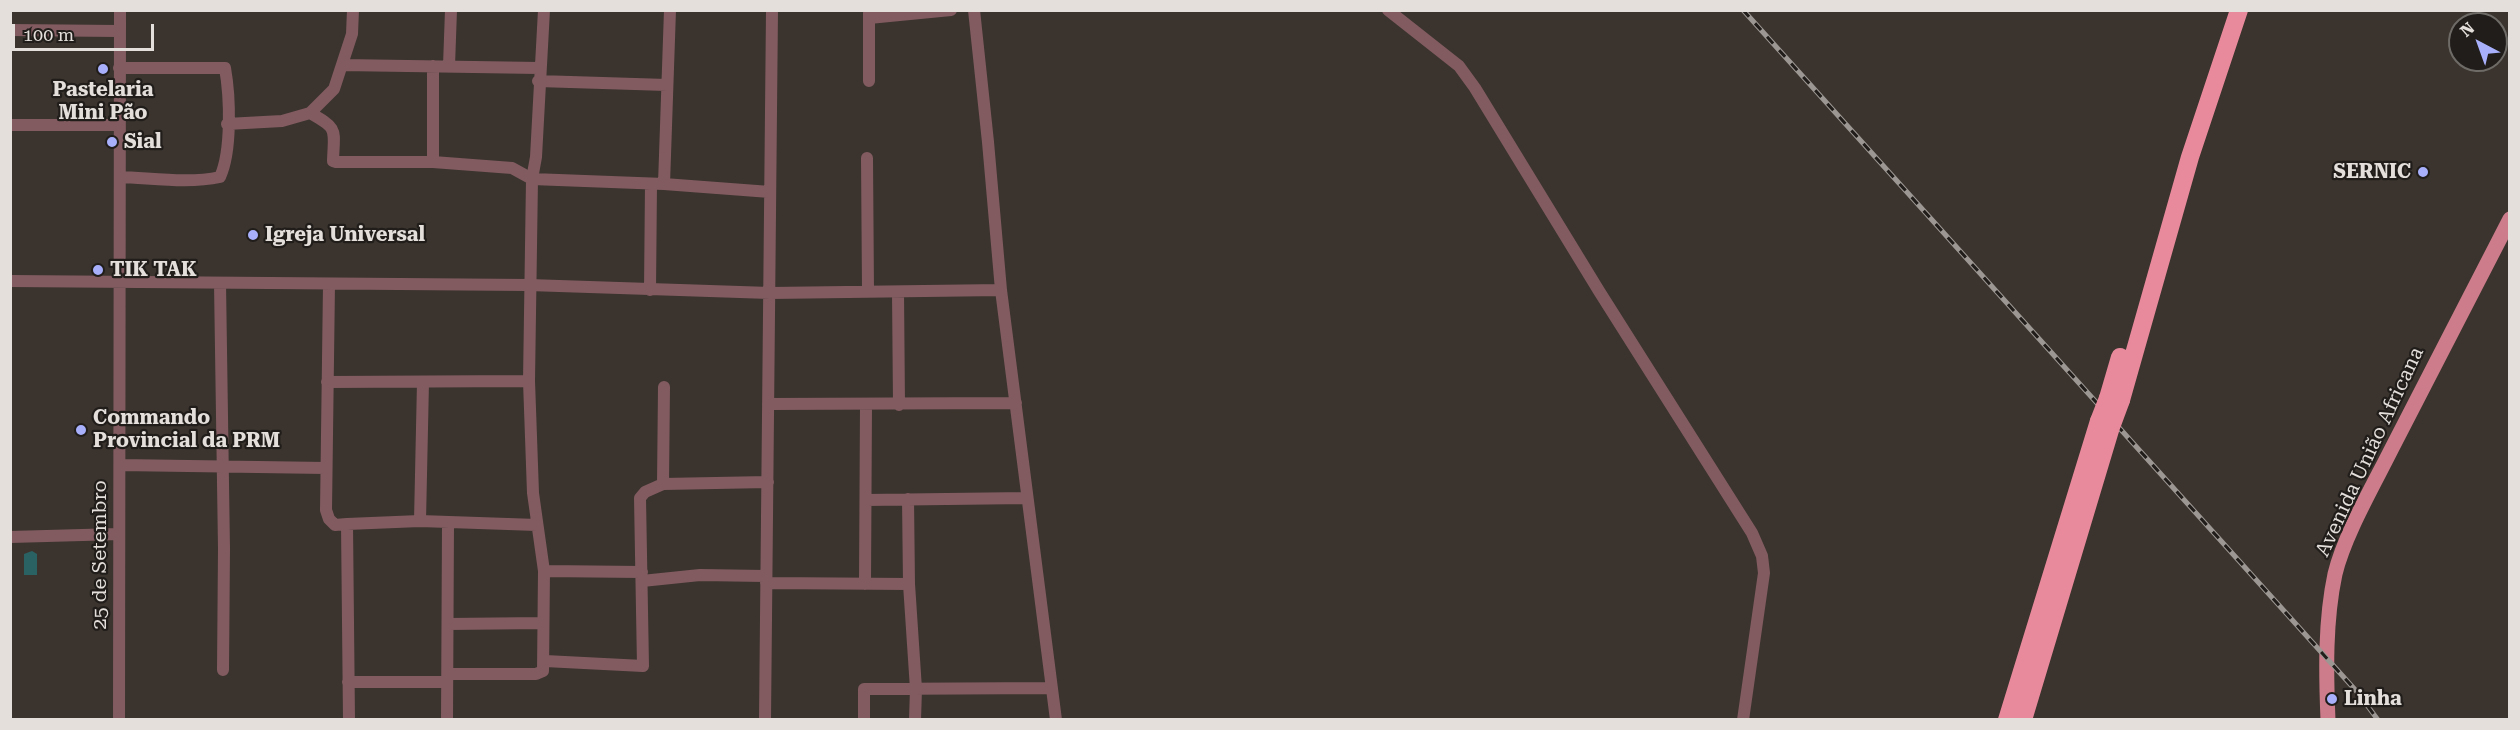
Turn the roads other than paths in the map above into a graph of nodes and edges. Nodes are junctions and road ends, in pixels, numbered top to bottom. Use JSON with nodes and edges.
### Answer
{"nodes":[{"id":1,"x":120,"y":10,"type":"edge"},
{"id":2,"x":353,"y":10,"type":"edge"},
{"id":3,"x":451,"y":10,"type":"edge"},
{"id":4,"x":544,"y":10,"type":"edge"},
{"id":5,"x":670,"y":10,"type":"edge"},
{"id":6,"x":772,"y":10,"type":"edge"},
{"id":7,"x":951,"y":10,"type":"edge"},
{"id":8,"x":974,"y":10,"type":"edge"},
{"id":9,"x":1388,"y":10,"type":"edge"},
{"id":10,"x":2228,"y":10,"type":"edge"},
{"id":11,"x":2239,"y":10,"type":"edge"},
{"id":12,"x":869,"y":14,"type":"edge"},
{"id":13,"x":10,"y":30,"type":"edge"},
{"id":14,"x":119,"y":31,"type":"junction"},
{"id":15,"x":342,"y":65,"type":"junction"},
{"id":16,"x":433,"y":66,"type":"junction"},
{"id":17,"x":449,"y":66,"type":"junction"},
{"id":18,"x":119,"y":68,"type":"junction"},
{"id":19,"x":539,"y":74,"type":"junction"},
{"id":20,"x":869,"y":81,"type":"dead end"},
{"id":21,"x":667,"y":85,"type":"junction"},
{"id":22,"x":310,"y":113,"type":"junction"},
{"id":23,"x":227,"y":124,"type":"junction"},
{"id":24,"x":10,"y":125,"type":"edge"},
{"id":25,"x":119,"y":125,"type":"junction"},
{"id":26,"x":867,"y":158,"type":"dead end"},
{"id":27,"x":433,"y":162,"type":"junction"},
{"id":28,"x":120,"y":177,"type":"junction"},
{"id":29,"x":532,"y":179,"type":"junction"},
{"id":30,"x":651,"y":184,"type":"junction"},
{"id":31,"x":664,"y":184,"type":"junction"},
{"id":32,"x":770,"y":192,"type":"junction"},
{"id":33,"x":2510,"y":219,"type":"edge"},
{"id":34,"x":10,"y":281,"type":"edge"},
{"id":35,"x":119,"y":282,"type":"junction"},
{"id":36,"x":220,"y":283,"type":"junction"},
{"id":37,"x":329,"y":284,"type":"junction"},
{"id":38,"x":529,"y":285,"type":"junction"},
{"id":39,"x":650,"y":290,"type":"junction"},
{"id":40,"x":1000,"y":290,"type":"junction"},
{"id":41,"x":868,"y":291,"type":"junction"},
{"id":42,"x":898,"y":292,"type":"junction"},
{"id":43,"x":770,"y":293,"type":"junction"},
{"id":44,"x":529,"y":381,"type":"junction"},
{"id":45,"x":327,"y":382,"type":"junction"},
{"id":46,"x":423,"y":382,"type":"junction"},
{"id":47,"x":664,"y":387,"type":"dead end"},
{"id":48,"x":2114,"y":399,"type":"junction"},
{"id":49,"x":1016,"y":403,"type":"junction"},
{"id":50,"x":768,"y":404,"type":"junction"},
{"id":51,"x":866,"y":405,"type":"junction"},
{"id":52,"x":899,"y":405,"type":"junction"},
{"id":53,"x":2105,"y":424,"type":"junction"},
{"id":54,"x":120,"y":465,"type":"junction"},
{"id":55,"x":221,"y":468,"type":"junction"},
{"id":56,"x":326,"y":468,"type":"junction"},
{"id":57,"x":768,"y":482,"type":"junction"},
{"id":58,"x":663,"y":484,"type":"junction"},
{"id":59,"x":1027,"y":498,"type":"junction"},
{"id":60,"x":908,"y":499,"type":"junction"},
{"id":61,"x":866,"y":500,"type":"junction"},
{"id":62,"x":420,"y":522,"type":"junction"},
{"id":63,"x":347,"y":524,"type":"junction"},
{"id":64,"x":448,"y":524,"type":"junction"},
{"id":65,"x":537,"y":525,"type":"junction"},
{"id":66,"x":119,"y":534,"type":"junction"},
{"id":67,"x":10,"y":537,"type":"edge"},
{"id":68,"x":544,"y":571,"type":"junction"},
{"id":69,"x":642,"y":577,"type":"junction"},
{"id":70,"x":766,"y":580,"type":"junction"},
{"id":71,"x":866,"y":584,"type":"junction"},
{"id":72,"x":909,"y":584,"type":"junction"},
{"id":73,"x":543,"y":622,"type":"junction"},
{"id":74,"x":448,"y":624,"type":"junction"},
{"id":75,"x":545,"y":661,"type":"junction"},
{"id":76,"x":223,"y":670,"type":"dead end"},
{"id":77,"x":447,"y":678,"type":"junction"},
{"id":78,"x":348,"y":682,"type":"junction"},
{"id":79,"x":1052,"y":688,"type":"junction"},
{"id":80,"x":916,"y":689,"type":"junction"},
{"id":81,"x":119,"y":720,"type":"edge"},
{"id":82,"x":349,"y":720,"type":"edge"},
{"id":83,"x":447,"y":720,"type":"edge"},
{"id":84,"x":765,"y":720,"type":"edge"},
{"id":85,"x":864,"y":720,"type":"edge"},
{"id":86,"x":915,"y":720,"type":"edge"},
{"id":87,"x":1056,"y":720,"type":"edge"},
{"id":88,"x":1743,"y":720,"type":"edge"},
{"id":89,"x":2007,"y":720,"type":"edge"},
{"id":90,"x":2023,"y":720,"type":"edge"},
{"id":91,"x":2328,"y":720,"type":"edge"}],
"edges":[{"from":1,"to":14,"type":"street","name":"25 de Setembro"},
{"from":2,"to":15,"type":"street"},
{"from":3,"to":17,"type":"street"},
{"from":4,"to":19,"type":"street"},
{"from":5,"to":21,"type":"street"},
{"from":6,"to":32,"type":"street"},
{"from":7,"to":12,"type":"street"},
{"from":8,"to":40,"type":"street"},
{"from":9,"to":88,"type":"street"},
{"from":10,"to":48,"type":"highway"},
{"from":11,"to":48,"type":"highway"},
{"from":12,"to":20,"type":"street"},
{"from":13,"to":14,"type":"street"},
{"from":14,"to":18,"type":"street","name":"25 de Setembro"},
{"from":15,"to":16,"type":"street"},
{"from":15,"to":22,"type":"street"},
{"from":16,"to":17,"type":"street"},
{"from":16,"to":27,"type":"street"},
{"from":17,"to":19,"type":"street"},
{"from":18,"to":23,"type":"street"},
{"from":18,"to":25,"type":"street","name":"25 de Setembro"},
{"from":19,"to":21,"type":"street"},
{"from":19,"to":29,"type":"street"},
{"from":21,"to":31,"type":"street"},
{"from":22,"to":23,"type":"street"},
{"from":22,"to":27,"type":"street"},
{"from":23,"to":28,"type":"street"},
{"from":24,"to":25,"type":"street"},
{"from":25,"to":28,"type":"street","name":"25 de Setembro"},
{"from":26,"to":41,"type":"street"},
{"from":27,"to":29,"type":"street"},
{"from":28,"to":35,"type":"street","name":"25 de Setembro"},
{"from":29,"to":30,"type":"street"},
{"from":29,"to":38,"type":"street"},
{"from":30,"to":31,"type":"street"},
{"from":30,"to":39,"type":"street"},
{"from":31,"to":32,"type":"street"},
{"from":32,"to":43,"type":"street"},
{"from":33,"to":91,"type":"main road","name":"Avenida União Africana"},
{"from":34,"to":35,"type":"street"},
{"from":35,"to":36,"type":"street"},
{"from":35,"to":54,"type":"street","name":"25 de Setembro"},
{"from":36,"to":37,"type":"street"},
{"from":36,"to":55,"type":"street"},
{"from":37,"to":38,"type":"street"},
{"from":37,"to":45,"type":"street"},
{"from":38,"to":39,"type":"street"},
{"from":38,"to":44,"type":"street"},
{"from":39,"to":43,"type":"street"},
{"from":40,"to":42,"type":"street"},
{"from":40,"to":49,"type":"street"},
{"from":41,"to":42,"type":"street"},
{"from":41,"to":43,"type":"street"},
{"from":42,"to":52,"type":"street"},
{"from":43,"to":50,"type":"street"},
{"from":44,"to":46,"type":"street"},
{"from":44,"to":65,"type":"street"},
{"from":45,"to":46,"type":"street"},
{"from":45,"to":56,"type":"street"},
{"from":46,"to":62,"type":"street"},
{"from":47,"to":58,"type":"street"},
{"from":48,"to":53,"type":"highway","bridge":true},
{"from":49,"to":52,"type":"street"},
{"from":49,"to":59,"type":"street"},
{"from":50,"to":51,"type":"street"},
{"from":50,"to":57,"type":"street"},
{"from":51,"to":52,"type":"street"},
{"from":51,"to":61,"type":"street"},
{"from":53,"to":89,"type":"highway"},
{"from":53,"to":90,"type":"highway"},
{"from":54,"to":55,"type":"street"},
{"from":54,"to":66,"type":"street","name":"25 de Setembro"},
{"from":55,"to":56,"type":"street"},
{"from":55,"to":76,"type":"street"},
{"from":56,"to":63,"type":"street"},
{"from":57,"to":58,"type":"street"},
{"from":57,"to":70,"type":"street"},
{"from":58,"to":69,"type":"street"},
{"from":59,"to":60,"type":"street"},
{"from":59,"to":79,"type":"street"},
{"from":60,"to":61,"type":"street"},
{"from":60,"to":72,"type":"street"},
{"from":61,"to":71,"type":"street"},
{"from":62,"to":63,"type":"street"},
{"from":62,"to":64,"type":"street"},
{"from":63,"to":78,"type":"street"},
{"from":64,"to":65,"type":"street"},
{"from":64,"to":74,"type":"street"},
{"from":65,"to":68,"type":"street"},
{"from":66,"to":67,"type":"street"},
{"from":66,"to":81,"type":"street","name":"25 de Setembro"},
{"from":68,"to":69,"type":"street"},
{"from":68,"to":73,"type":"street"},
{"from":69,"to":70,"type":"street"},
{"from":69,"to":75,"type":"street"},
{"from":70,"to":71,"type":"street"},
{"from":70,"to":84,"type":"street"},
{"from":71,"to":72,"type":"street"},
{"from":72,"to":80,"type":"street"},
{"from":73,"to":74,"type":"street"},
{"from":73,"to":75,"type":"street"},
{"from":74,"to":77,"type":"street"},
{"from":75,"to":77,"type":"street"},
{"from":77,"to":78,"type":"street"},
{"from":77,"to":83,"type":"street"},
{"from":78,"to":82,"type":"street"},
{"from":79,"to":80,"type":"street"},
{"from":79,"to":87,"type":"street"},
{"from":80,"to":85,"type":"street"},
{"from":80,"to":86,"type":"street"}]}
